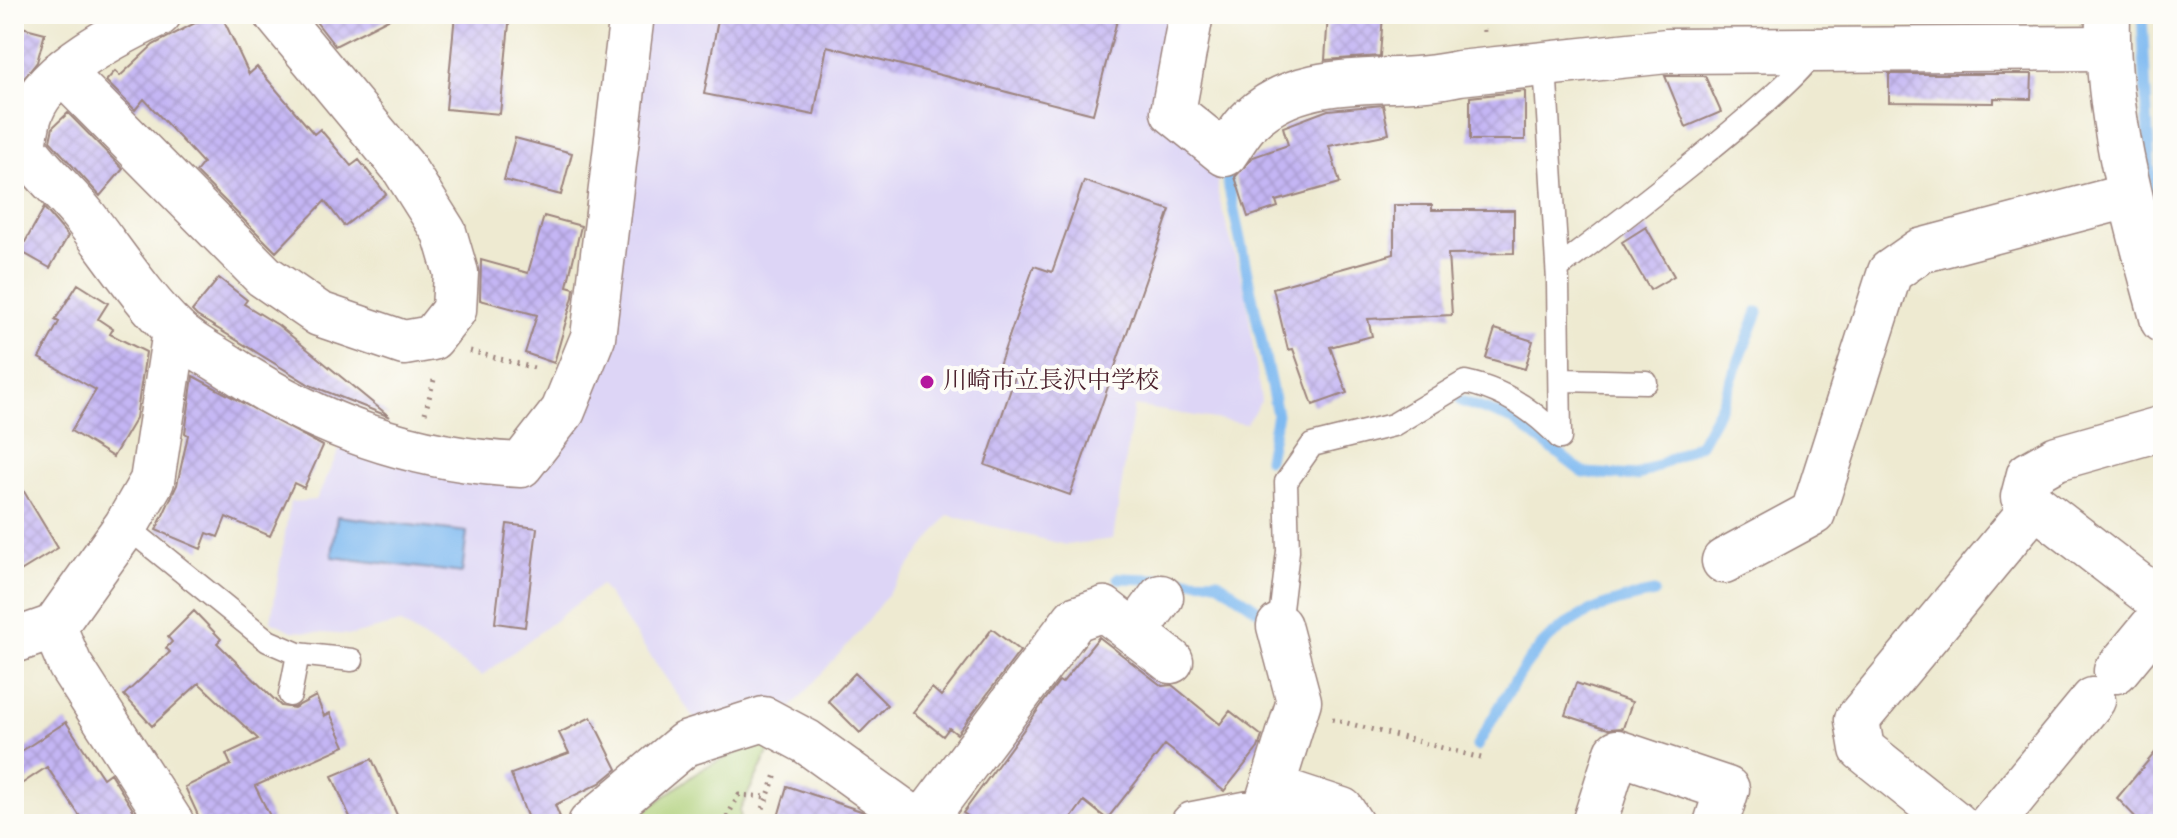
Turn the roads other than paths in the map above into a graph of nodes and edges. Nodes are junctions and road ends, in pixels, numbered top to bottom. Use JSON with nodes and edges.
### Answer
{"nodes":[{"id":1,"x":159,"y":14,"type":"edge"},
{"id":2,"x":276,"y":14,"type":"edge"},
{"id":3,"x":632,"y":14,"type":"edge"},
{"id":4,"x":1191,"y":14,"type":"edge"},
{"id":5,"x":2108,"y":31,"type":"edge"},
{"id":6,"x":1816,"y":48,"type":"junction"},
{"id":7,"x":1545,"y":65,"type":"junction"},
{"id":8,"x":62,"y":72,"type":"junction"},
{"id":9,"x":19,"y":147,"type":"edge"},
{"id":10,"x":2128,"y":196,"type":"junction"},
{"id":11,"x":1558,"y":268,"type":"junction"},
{"id":12,"x":2163,"y":321,"type":"edge"},
{"id":13,"x":175,"y":331,"type":"junction"},
{"id":14,"x":1562,"y":380,"type":"junction"},
{"id":15,"x":1646,"y":382,"type":"dead end"},
{"id":16,"x":2163,"y":428,"type":"edge"},
{"id":17,"x":2030,"y":511,"type":"junction"},
{"id":18,"x":126,"y":526,"type":"junction"},
{"id":19,"x":1724,"y":561,"type":"dead end"},
{"id":20,"x":1161,"y":597,"type":"dead end"},
{"id":21,"x":2163,"y":604,"type":"edge"},
{"id":22,"x":2163,"y":614,"type":"edge"},
{"id":23,"x":1279,"y":626,"type":"joint"},
{"id":24,"x":1135,"y":633,"type":"junction"},
{"id":25,"x":34,"y":634,"type":"edge"},
{"id":26,"x":298,"y":654,"type":"junction"},
{"id":27,"x":352,"y":660,"type":"dead end"},
{"id":28,"x":1171,"y":661,"type":"dead end"},
{"id":29,"x":290,"y":695,"type":"dead end"},
{"id":30,"x":1272,"y":787,"type":"junction"},
{"id":31,"x":172,"y":824,"type":"edge"},
{"id":32,"x":590,"y":824,"type":"edge"},
{"id":33,"x":921,"y":824,"type":"edge"},
{"id":34,"x":1193,"y":824,"type":"edge"},
{"id":35,"x":1351,"y":824,"type":"edge"},
{"id":36,"x":1594,"y":824,"type":"edge"},
{"id":37,"x":1716,"y":824,"type":"edge"},
{"id":38,"x":1956,"y":824,"type":"edge"},
{"id":39,"x":1991,"y":824,"type":"edge"}],
"edges":[{"from":1,"to":8,"type":"street"},
{"from":2,"to":8,"type":"street"},
{"from":3,"to":13,"type":"street"},
{"from":4,"to":7,"type":"street"},
{"from":5,"to":6,"type":"street"},
{"from":5,"to":10,"type":"street"},
{"from":6,"to":7,"type":"street"},
{"from":6,"to":11,"type":"lane"},
{"from":7,"to":11,"type":"lane"},
{"from":8,"to":9,"type":"street"},
{"from":9,"to":13,"type":"street"},
{"from":10,"to":12,"type":"street"},
{"from":10,"to":19,"type":"street"},
{"from":11,"to":14,"type":"lane"},
{"from":13,"to":18,"type":"street"},
{"from":14,"to":15,"type":"lane"},
{"from":14,"to":23,"type":"lane"},
{"from":16,"to":17,"type":"street"},
{"from":17,"to":21,"type":"street"},
{"from":17,"to":38,"type":"street"},
{"from":18,"to":25,"type":"street"},
{"from":18,"to":26,"type":"lane"},
{"from":20,"to":24,"type":"street"},
{"from":22,"to":39,"type":"street"},
{"from":23,"to":30,"type":"street"},
{"from":24,"to":28,"type":"street"},
{"from":24,"to":33,"type":"street"},
{"from":25,"to":31,"type":"street"},
{"from":26,"to":27,"type":"lane"},
{"from":26,"to":29,"type":"lane"},
{"from":30,"to":34,"type":"street"},
{"from":30,"to":35,"type":"street"},
{"from":32,"to":33,"type":"street"},
{"from":36,"to":37,"type":"street"}]}
